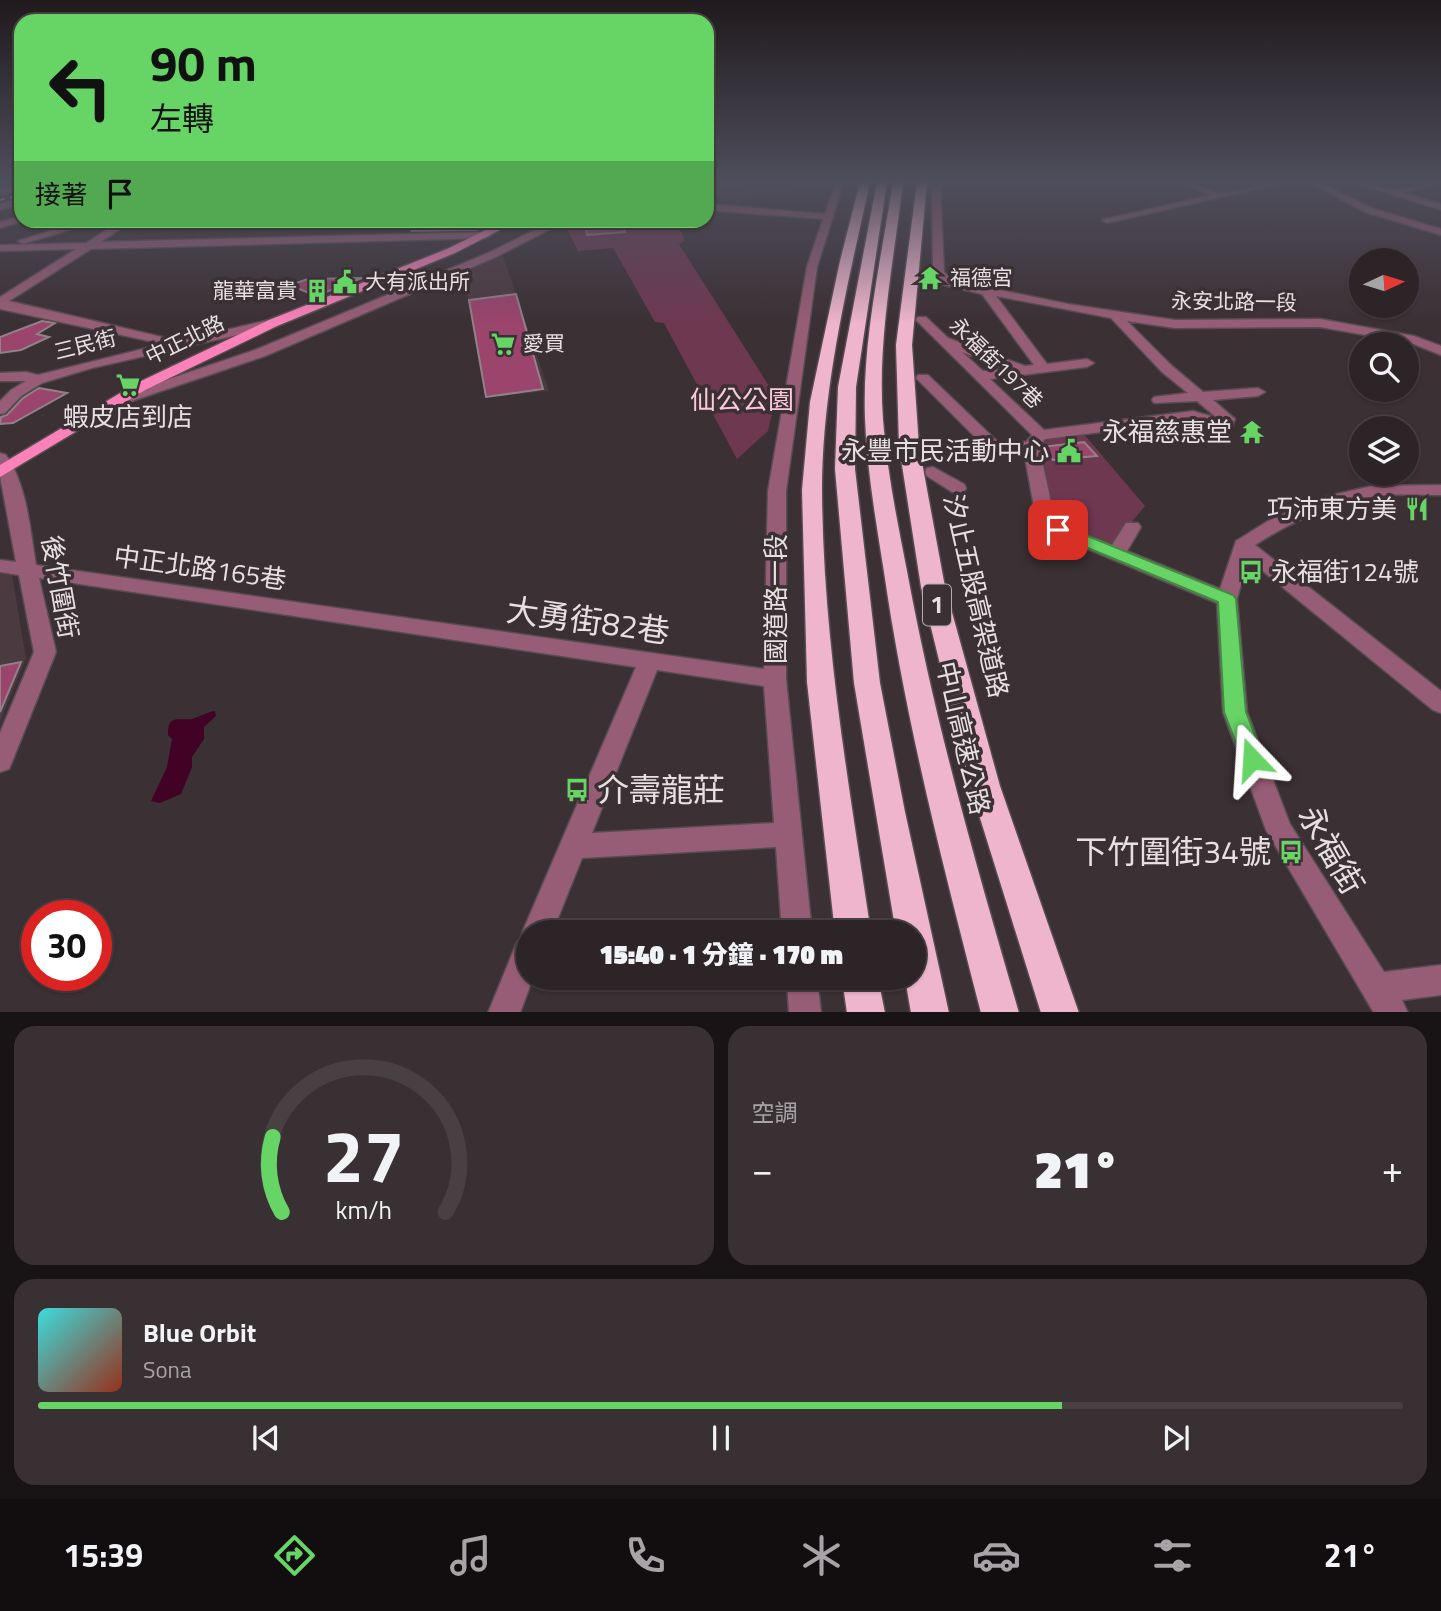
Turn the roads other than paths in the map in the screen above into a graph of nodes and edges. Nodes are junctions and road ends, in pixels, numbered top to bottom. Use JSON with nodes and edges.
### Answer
{"nodes":[{"id":1,"x":64,"y":229,"type":"edge"},
{"id":2,"x":114,"y":229,"type":"edge"},
{"id":3,"x":497,"y":229,"type":"edge"},
{"id":4,"x":545,"y":229,"type":"edge"},
{"id":5,"x":825,"y":229,"type":"edge"},
{"id":6,"x":854,"y":229,"type":"edge"},
{"id":7,"x":874,"y":229,"type":"edge"},
{"id":8,"x":892,"y":229,"type":"edge"},
{"id":9,"x":919,"y":229,"type":"edge"},
{"id":10,"x":936,"y":229,"type":"edge"},
{"id":11,"x":486,"y":235,"type":"junction"},
{"id":12,"x":88,"y":246,"type":"junction"},
{"id":13,"x":0,"y":247,"type":"edge"},
{"id":14,"x":986,"y":292,"type":"junction"},
{"id":15,"x":1,"y":304,"type":"edge"},
{"id":16,"x":1114,"y":314,"type":"junction"},
{"id":17,"x":922,"y":320,"type":"dead end"},
{"id":18,"x":272,"y":323,"type":"junction"},
{"id":19,"x":941,"y":340,"type":"junction"},
{"id":20,"x":179,"y":345,"type":"junction"},
{"id":21,"x":1441,"y":351,"type":"edge"},
{"id":22,"x":212,"y":352,"type":"junction"},
{"id":23,"x":1087,"y":362,"type":"dead end"},
{"id":24,"x":1043,"y":368,"type":"junction"},
{"id":25,"x":1024,"y":370,"type":"junction"},
{"id":26,"x":980,"y":376,"type":"junction"},
{"id":27,"x":0,"y":377,"type":"edge"},
{"id":28,"x":923,"y":378,"type":"dead end"},
{"id":29,"x":37,"y":380,"type":"junction"},
{"id":30,"x":1258,"y":393,"type":"dead end"},
{"id":31,"x":1199,"y":396,"type":"junction"},
{"id":32,"x":121,"y":400,"type":"junction"},
{"id":33,"x":1159,"y":400,"type":"dead end"},
{"id":34,"x":0,"y":410,"type":"edge"},
{"id":35,"x":1035,"y":441,"type":"junction"},
{"id":36,"x":2,"y":466,"type":"edge"},
{"id":37,"x":933,"y":472,"type":"dead end"},
{"id":38,"x":958,"y":488,"type":"dead end"},
{"id":39,"x":1441,"y":490,"type":"edge"},
{"id":40,"x":1132,"y":527,"type":"dead end"},
{"id":41,"x":1243,"y":545,"type":"junction"},
{"id":42,"x":1115,"y":555,"type":"junction"},
{"id":43,"x":0,"y":566,"type":"edge"},
{"id":44,"x":27,"y":569,"type":"junction"},
{"id":45,"x":1227,"y":599,"type":"junction"},
{"id":46,"x":392,"y":623,"type":"joint"},
{"id":47,"x":649,"y":662,"type":"junction"},
{"id":48,"x":775,"y":679,"type":"junction"},
{"id":49,"x":1441,"y":704,"type":"edge"},
{"id":50,"x":0,"y":762,"type":"edge"},
{"id":51,"x":786,"y":834,"type":"junction"},
{"id":52,"x":573,"y":846,"type":"junction"},
{"id":53,"x":542,"y":920,"type":"edge"},
{"id":54,"x":796,"y":920,"type":"edge"},
{"id":55,"x":851,"y":920,"type":"edge"},
{"id":56,"x":1441,"y":980,"type":"edge"},
{"id":57,"x":516,"y":983,"type":"edge"},
{"id":58,"x":803,"y":990,"type":"edge"},
{"id":59,"x":862,"y":990,"type":"edge"},
{"id":60,"x":1384,"y":1000,"type":"edge"},
{"id":61,"x":504,"y":1012,"type":"edge"},
{"id":62,"x":806,"y":1012,"type":"edge"},
{"id":63,"x":866,"y":1012,"type":"edge"},
{"id":64,"x":930,"y":1012,"type":"edge"},
{"id":65,"x":1000,"y":1012,"type":"edge"},
{"id":66,"x":1060,"y":1012,"type":"edge"}],
"edges":[{"from":1,"to":13,"type":"street"},
{"from":2,"to":12,"type":"street"},
{"from":3,"to":11,"type":"main road","name":"中正北路"},
{"from":4,"to":32,"type":"street"},
{"from":5,"to":48,"type":"street","name":"國道路一段"},
{"from":6,"to":55,"type":"highway"},
{"from":7,"to":64,"type":"highway"},
{"from":8,"to":65,"type":"highway","name":"中山高速公路","number":"1"},
{"from":9,"to":66,"type":"highway","name":"汐止五股高架道路","number":"1"},
{"from":10,"to":14,"type":"street","name":"永安北路一段"},
{"from":11,"to":12,"type":"street"},
{"from":11,"to":18,"type":"main road","name":"中正北路"},
{"from":12,"to":13,"type":"street"},
{"from":12,"to":15,"type":"street"},
{"from":14,"to":16,"type":"street","name":"永安北路一段"},
{"from":14,"to":24,"type":"street"},
{"from":15,"to":20,"type":"street"},
{"from":16,"to":21,"type":"street","name":"永安北路一段"},
{"from":16,"to":31,"type":"street"},
{"from":17,"to":19,"type":"street","name":"永福街197巷"},
{"from":18,"to":20,"type":"street","name":"三民街"},
{"from":18,"to":22,"type":"main road","name":"中正北路"},
{"from":19,"to":25,"type":"street"},
{"from":19,"to":26,"type":"street","name":"永福街197巷"},
{"from":20,"to":22,"type":"street"},
{"from":20,"to":29,"type":"street","name":"三民街"},
{"from":22,"to":32,"type":"main road","name":"中正北路"},
{"from":23,"to":24,"type":"street"},
{"from":24,"to":25,"type":"street"},
{"from":25,"to":26,"type":"street"},
{"from":26,"to":35,"type":"street","name":"永福街197巷"},
{"from":27,"to":29,"type":"street"},
{"from":28,"to":35,"type":"street"},
{"from":29,"to":34,"type":"street","name":"三民街"},
{"from":30,"to":31,"type":"street"},
{"from":31,"to":33,"type":"street"},
{"from":31,"to":35,"type":"street"},
{"from":32,"to":36,"type":"main road","name":"中正北路"},
{"from":35,"to":42,"type":"street"},
{"from":36,"to":44,"type":"street","name":"後竹圍街"},
{"from":37,"to":38,"type":"street"},
{"from":39,"to":41,"type":"street"},
{"from":40,"to":42,"type":"street"},
{"from":41,"to":45,"type":"street","name":"永福街"},
{"from":41,"to":49,"type":"street"},
{"from":42,"to":45,"type":"street"},
{"from":43,"to":44,"type":"street","name":"中正北路165巷"},
{"from":44,"to":46,"type":"street","name":"中正北路165巷"},
{"from":44,"to":50,"type":"street","name":"後竹圍街"},
{"from":45,"to":60,"type":"street","name":"永福街"},
{"from":46,"to":47,"type":"street","name":"大勇街82巷"},
{"from":47,"to":48,"type":"street","name":"大勇街82巷"},
{"from":47,"to":52,"type":"street"},
{"from":48,"to":51,"type":"street","name":"國道路一段"},
{"from":51,"to":52,"type":"street"},
{"from":51,"to":54,"type":"street","name":"國道路一段"},
{"from":52,"to":53,"type":"street"},
{"from":56,"to":60,"type":"street"},
{"from":57,"to":61,"type":"street"},
{"from":58,"to":62,"type":"street"},
{"from":59,"to":63,"type":"highway"}]}
